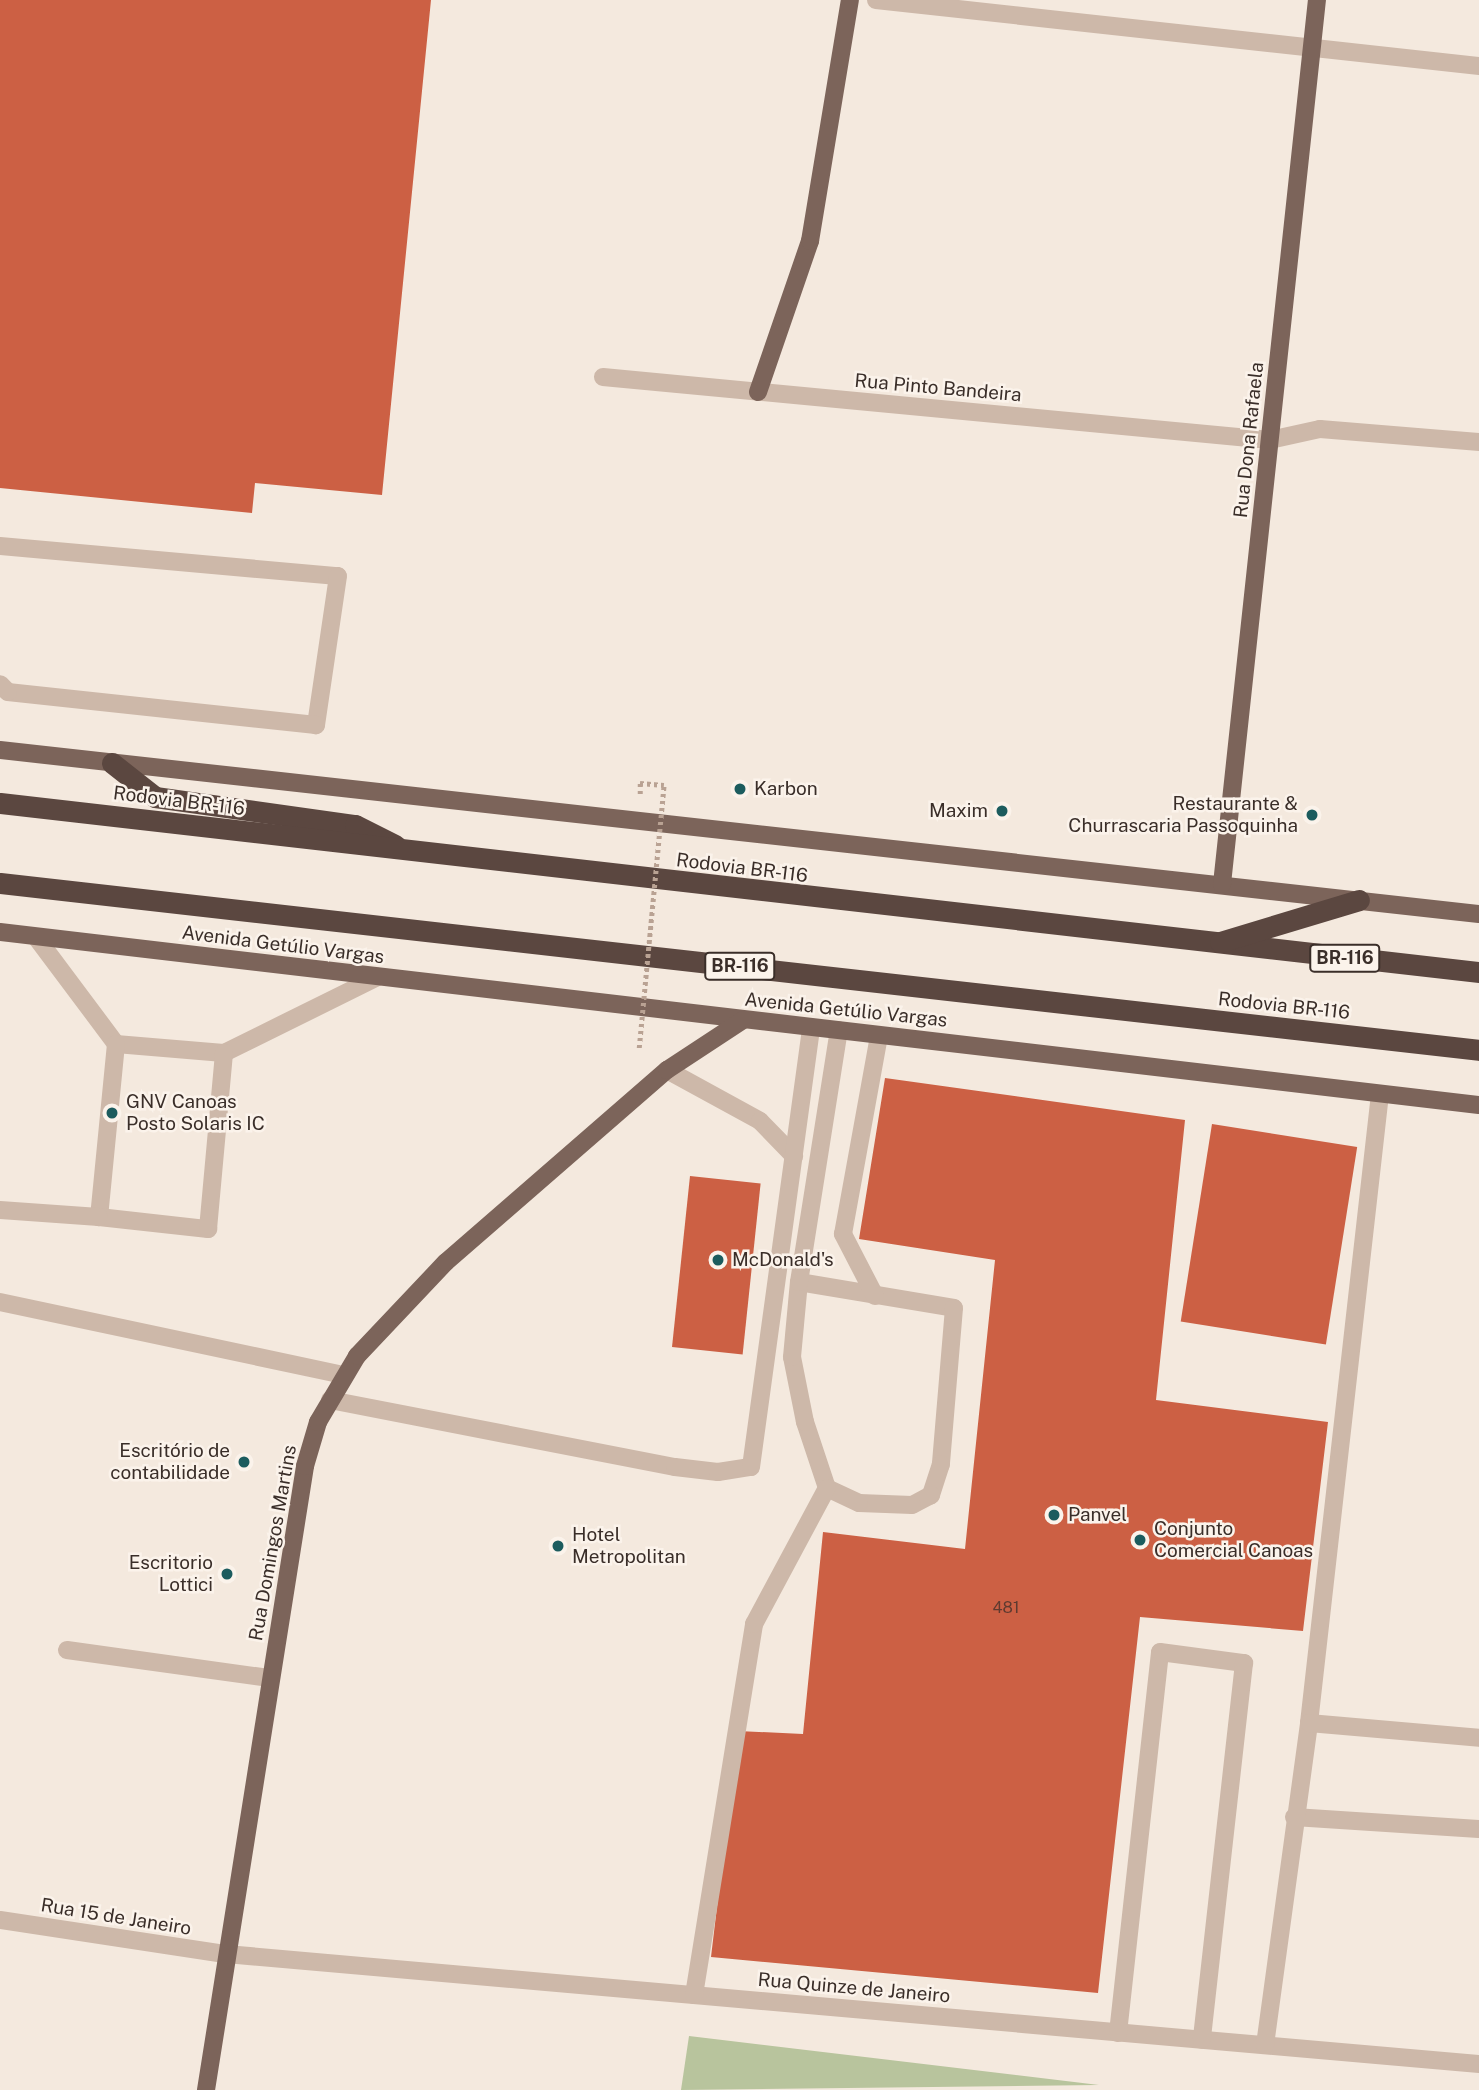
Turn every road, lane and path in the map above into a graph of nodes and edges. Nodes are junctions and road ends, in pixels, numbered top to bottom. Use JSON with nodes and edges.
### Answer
{"nodes":[{"id":1,"x":850,"y":0,"type":"edge"},
{"id":2,"x":876,"y":0,"type":"edge"},
{"id":3,"x":1317,"y":0,"type":"edge"},
{"id":4,"x":921,"y":2,"type":"edge"},
{"id":5,"x":1312,"y":47,"type":"junction"},
{"id":6,"x":1479,"y":66,"type":"edge"},
{"id":7,"x":603,"y":377,"type":"dead end"},
{"id":8,"x":758,"y":392,"type":"junction"},
{"id":9,"x":1270,"y":440,"type":"junction"},
{"id":10,"x":1479,"y":442,"type":"edge"},
{"id":11,"x":0,"y":546,"type":"edge"},
{"id":12,"x":0,"y":684,"type":"edge"},
{"id":13,"x":0,"y":750,"type":"edge"},
{"id":14,"x":112,"y":763,"type":"junction"},
{"id":15,"x":0,"y":803,"type":"edge"},
{"id":16,"x":639,"y":803,"type":"dead end"},
{"id":17,"x":409,"y":852,"type":"junction"},
{"id":18,"x":0,"y":883,"type":"edge"},
{"id":19,"x":1222,"y":884,"type":"junction"},
{"id":20,"x":1359,"y":900,"type":"junction"},
{"id":21,"x":1479,"y":914,"type":"edge"},
{"id":22,"x":0,"y":932,"type":"edge"},
{"id":23,"x":36,"y":937,"type":"junction"},
{"id":24,"x":1212,"y":944,"type":"junction"},
{"id":25,"x":1479,"y":972,"type":"edge"},
{"id":26,"x":378,"y":977,"type":"junction"},
{"id":27,"x":743,"y":1020,"type":"junction"},
{"id":28,"x":811,"y":1027,"type":"junction"},
{"id":29,"x":839,"y":1030,"type":"junction"},
{"id":30,"x":879,"y":1035,"type":"junction"},
{"id":31,"x":116,"y":1044,"type":"junction"},
{"id":32,"x":639,"y":1048,"type":"dead end"},
{"id":33,"x":1479,"y":1050,"type":"edge"},
{"id":34,"x":224,"y":1053,"type":"junction"},
{"id":35,"x":667,"y":1070,"type":"junction"},
{"id":36,"x":1380,"y":1094,"type":"junction"},
{"id":37,"x":1479,"y":1105,"type":"edge"},
{"id":38,"x":794,"y":1156,"type":"junction"},
{"id":39,"x":0,"y":1210,"type":"edge"},
{"id":40,"x":99,"y":1217,"type":"junction"},
{"id":41,"x":799,"y":1282,"type":"junction"},
{"id":42,"x":875,"y":1296,"type":"junction"},
{"id":43,"x":0,"y":1302,"type":"edge"},
{"id":44,"x":343,"y":1375,"type":"junction"},
{"id":45,"x":330,"y":1400,"type":"junction"},
{"id":46,"x":827,"y":1488,"type":"junction"},
{"id":47,"x":67,"y":1650,"type":"dead end"},
{"id":48,"x":270,"y":1678,"type":"junction"},
{"id":49,"x":1309,"y":1723,"type":"junction"},
{"id":50,"x":1479,"y":1738,"type":"edge"},
{"id":51,"x":1294,"y":1817,"type":"junction"},
{"id":52,"x":1479,"y":1829,"type":"edge"},
{"id":53,"x":0,"y":1920,"type":"edge"},
{"id":54,"x":226,"y":1954,"type":"junction"},
{"id":55,"x":694,"y":1995,"type":"junction"},
{"id":56,"x":1118,"y":2033,"type":"junction"},
{"id":57,"x":1202,"y":2040,"type":"junction"},
{"id":58,"x":1265,"y":2045,"type":"junction"},
{"id":59,"x":1479,"y":2064,"type":"edge"},
{"id":60,"x":206,"y":2090,"type":"edge"}],
"edges":[{"from":1,"to":8,"type":"main road"},
{"from":2,"to":4,"type":"street"},
{"from":3,"to":5,"type":"main road","name":"Rua Dona Rafaela"},
{"from":4,"to":5,"type":"street"},
{"from":5,"to":6,"type":"street"},
{"from":5,"to":9,"type":"main road","name":"Rua Dona Rafaela"},
{"from":7,"to":8,"type":"street","name":"Rua Pinto Bandeira"},
{"from":8,"to":9,"type":"street","name":"Rua Pinto Bandeira"},
{"from":9,"to":10,"type":"street","name":"Rua Pinto Bandeira"},
{"from":9,"to":19,"type":"main road","name":"Rua Dona Rafaela"},
{"from":11,"to":12,"type":"street"},
{"from":13,"to":14,"type":"main road"},
{"from":14,"to":17,"type":"highway","number":"BR-116"},
{"from":14,"to":19,"type":"main road"},
{"from":15,"to":17,"type":"highway","name":"Rodovia BR-116","number":"BR-116"},
{"from":16,"to":32,"type":"path","bridge":true},
{"from":17,"to":24,"type":"highway","name":"Rodovia BR-116","number":"BR-116"},
{"from":18,"to":33,"type":"highway","name":"Rodovia BR-116","number":"BR-116"},
{"from":19,"to":20,"type":"main road"},
{"from":20,"to":21,"type":"main road"},
{"from":20,"to":24,"type":"highway","number":"BR-116"},
{"from":22,"to":23,"type":"main road","name":"Avenida Getúlio Vargas"},
{"from":23,"to":26,"type":"main road","name":"Avenida Getúlio Vargas"},
{"from":23,"to":31,"type":"street"},
{"from":24,"to":25,"type":"highway","name":"Rodovia BR-116","number":"BR-116"},
{"from":26,"to":27,"type":"main road","name":"Avenida Getúlio Vargas"},
{"from":26,"to":34,"type":"street"},
{"from":27,"to":28,"type":"main road","name":"Avenida Getúlio Vargas"},
{"from":27,"to":35,"type":"main road","name":"Rua Domingos Martins"},
{"from":28,"to":29,"type":"main road","name":"Avenida Getúlio Vargas"},
{"from":28,"to":38,"type":"street"},
{"from":29,"to":30,"type":"main road","name":"Avenida Getúlio Vargas"},
{"from":29,"to":41,"type":"street"},
{"from":30,"to":36,"type":"main road","name":"Avenida Getúlio Vargas"},
{"from":30,"to":42,"type":"street"},
{"from":31,"to":34,"type":"street"},
{"from":31,"to":40,"type":"street"},
{"from":34,"to":40,"type":"street"},
{"from":35,"to":38,"type":"street"},
{"from":35,"to":44,"type":"main road","name":"Rua Domingos Martins"},
{"from":36,"to":37,"type":"main road","name":"Avenida Getúlio Vargas"},
{"from":36,"to":49,"type":"street"},
{"from":38,"to":45,"type":"street"},
{"from":39,"to":40,"type":"street"},
{"from":41,"to":42,"type":"street"},
{"from":41,"to":46,"type":"street"},
{"from":42,"to":46,"type":"street"},
{"from":43,"to":44,"type":"street"},
{"from":44,"to":45,"type":"main road","name":"Rua Domingos Martins"},
{"from":45,"to":48,"type":"main road","name":"Rua Domingos Martins"},
{"from":46,"to":55,"type":"street"},
{"from":47,"to":48,"type":"street"},
{"from":48,"to":54,"type":"main road","name":"Rua Domingos Martins"},
{"from":49,"to":50,"type":"street"},
{"from":49,"to":51,"type":"street"},
{"from":51,"to":52,"type":"street"},
{"from":51,"to":58,"type":"street"},
{"from":53,"to":54,"type":"street","name":"Rua 15 de Janeiro"},
{"from":54,"to":55,"type":"street","name":"Rua Quinze de Janeiro"},
{"from":54,"to":60,"type":"main road","name":"Rua Domingos Martins"},
{"from":55,"to":56,"type":"street","name":"Rua Quinze de Janeiro"},
{"from":56,"to":57,"type":"street","name":"Rua Quinze de Janeiro"},
{"from":56,"to":57,"type":"street"},
{"from":57,"to":58,"type":"street","name":"Rua Quinze de Janeiro"},
{"from":58,"to":59,"type":"street","name":"Rua Quinze de Janeiro"}]}
